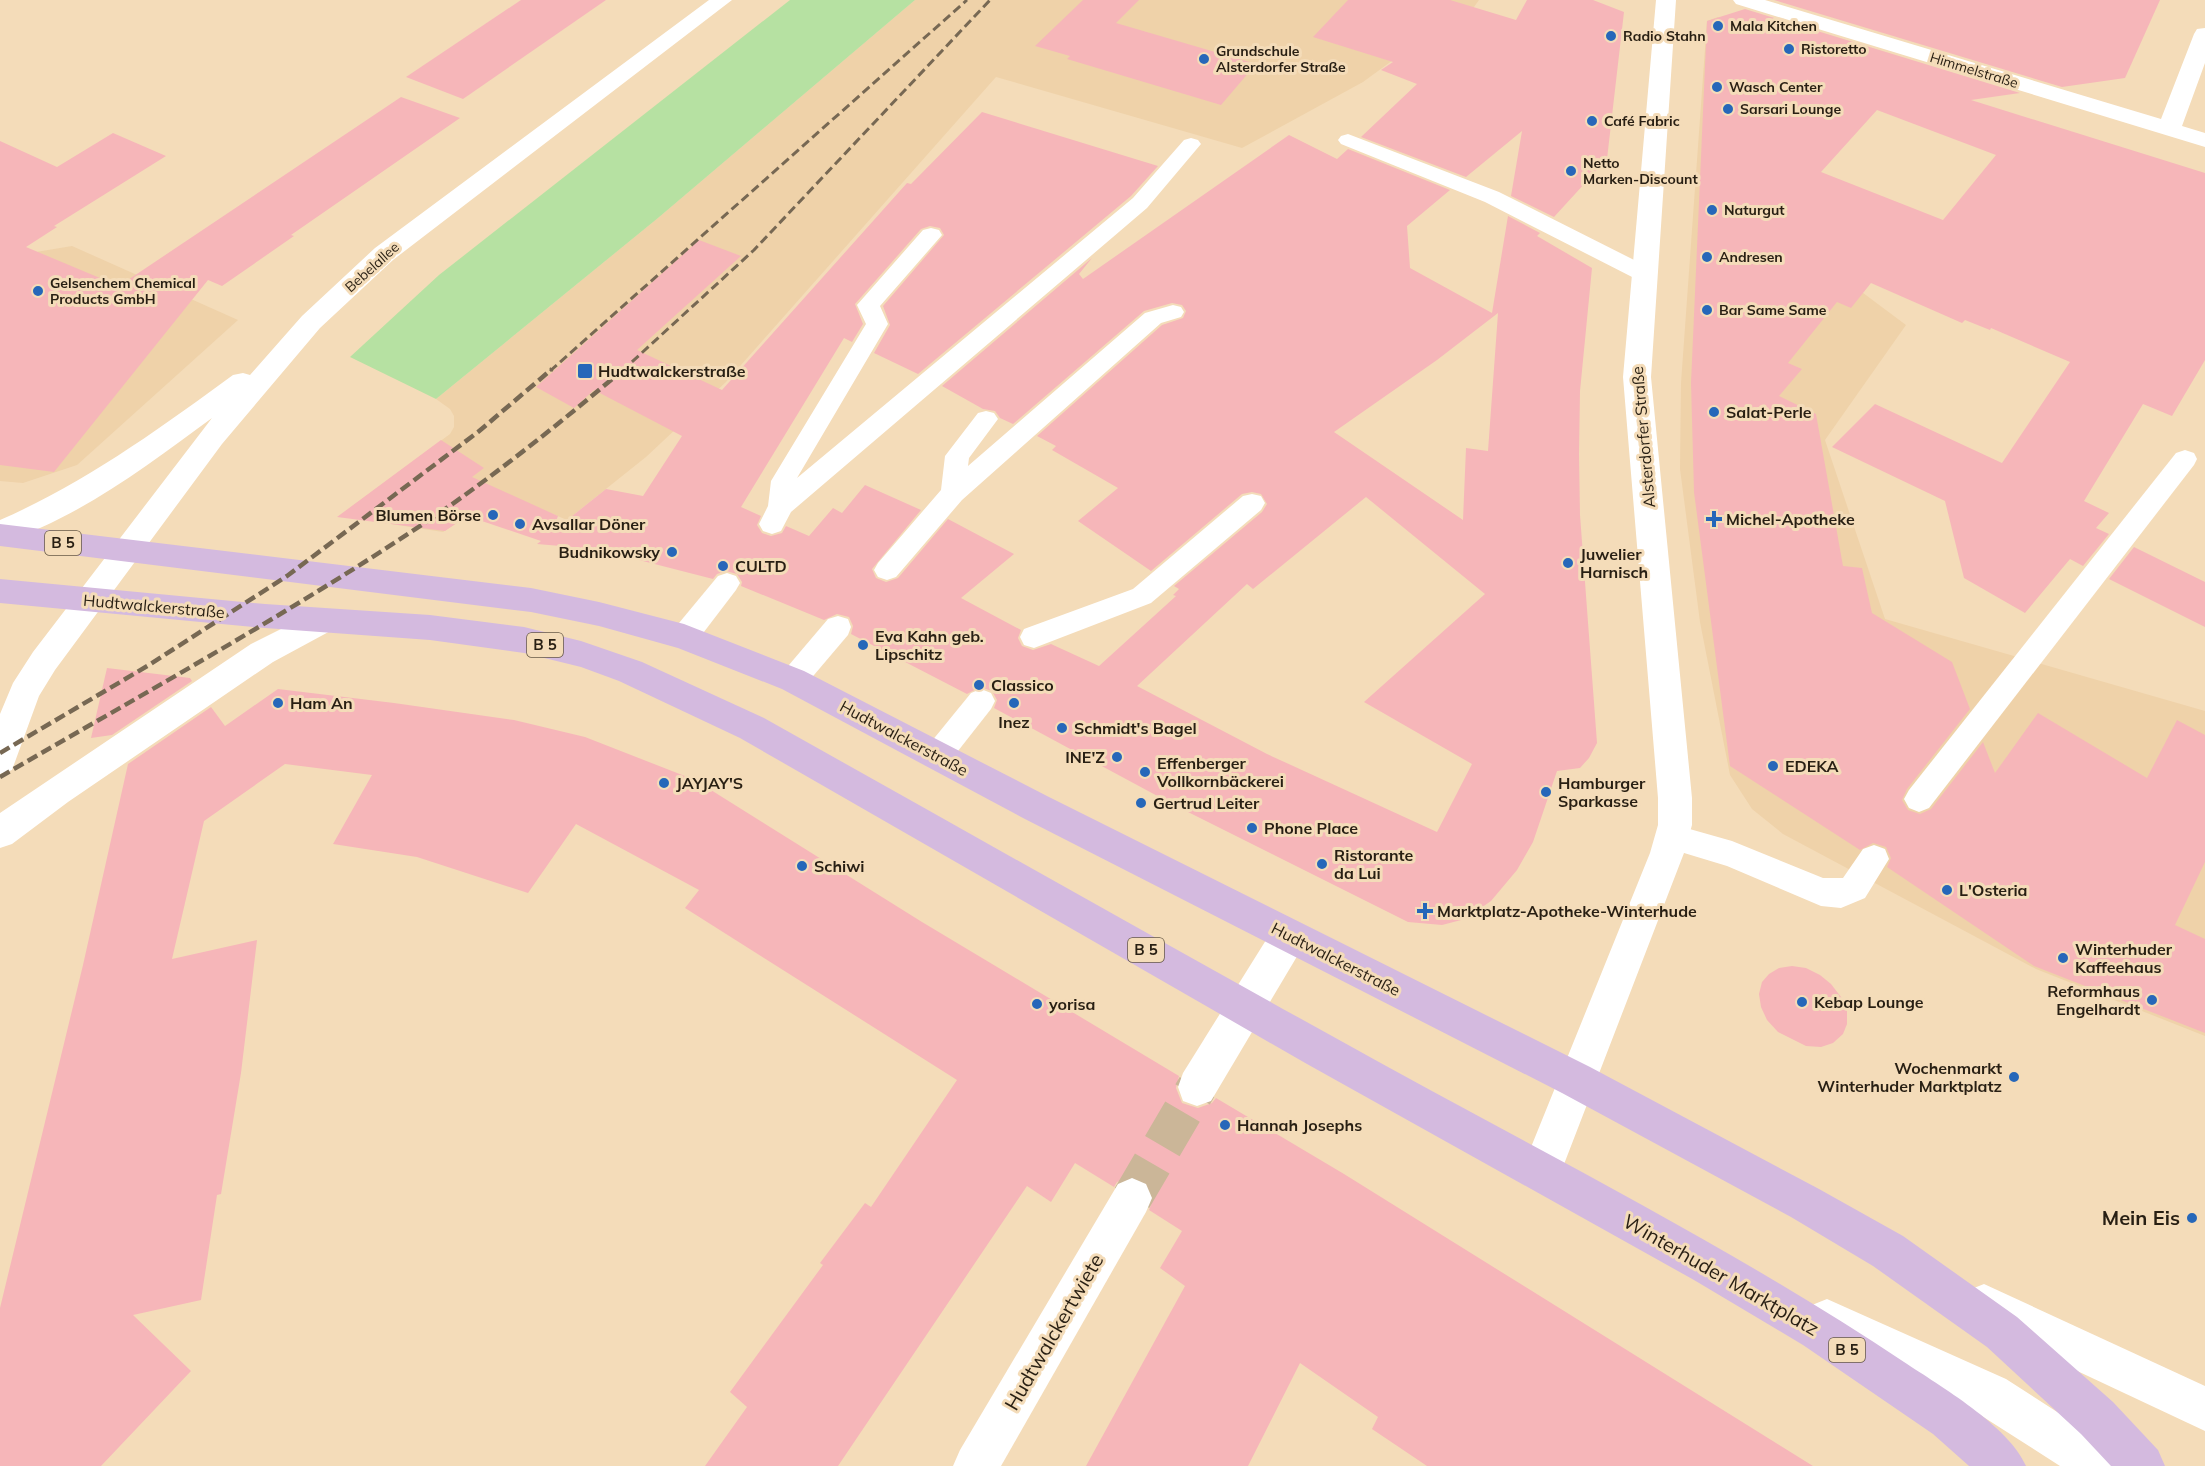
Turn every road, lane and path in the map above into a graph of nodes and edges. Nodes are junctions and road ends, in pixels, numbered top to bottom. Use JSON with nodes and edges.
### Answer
{"nodes":[{"id":1,"x":722,"y":0,"type":"edge"},
{"id":2,"x":1666,"y":0,"type":"edge"},
{"id":3,"x":1743,"y":0,"type":"edge"},
{"id":4,"x":2205,"y":34,"type":"edge"},
{"id":5,"x":2169,"y":129,"type":"junction"},
{"id":6,"x":1347,"y":140,"type":"dead end"},
{"id":7,"x":2205,"y":140,"type":"edge"},
{"id":8,"x":1191,"y":144,"type":"dead end"},
{"id":9,"x":931,"y":235,"type":"dead end"},
{"id":10,"x":1644,"y":274,"type":"junction"},
{"id":11,"x":1173,"y":312,"type":"dead end"},
{"id":12,"x":281,"y":355,"type":"junction"},
{"id":13,"x":986,"y":419,"type":"dead end"},
{"id":14,"x":2185,"y":459,"type":"dead end"},
{"id":15,"x":953,"y":493,"type":"junction"},
{"id":16,"x":1252,"y":503,"type":"dead end"},
{"id":17,"x":0,"y":533,"type":"edge"},
{"id":18,"x":126,"y":550,"type":"junction"},
{"id":19,"x":887,"y":570,"type":"dead end"},
{"id":20,"x":728,"y":583,"type":"dead end"},
{"id":21,"x":0,"y":591,"type":"edge"},
{"id":22,"x":87,"y":600,"type":"junction"},
{"id":23,"x":323,"y":620,"type":"junction"},
{"id":24,"x":838,"y":627,"type":"dead end"},
{"id":25,"x":1034,"y":636,"type":"dead end"},
{"id":26,"x":684,"y":638,"type":"junction"},
{"id":27,"x":793,"y":680,"type":"junction"},
{"id":28,"x":981,"y":701,"type":"dead end"},
{"id":29,"x":937,"y":756,"type":"junction"},
{"id":30,"x":0,"y":760,"type":"edge"},
{"id":31,"x":1919,"y":799,"type":"dead end"},
{"id":32,"x":0,"y":833,"type":"edge"},
{"id":33,"x":1672,"y":837,"type":"junction"},
{"id":34,"x":1874,"y":859,"type":"dead end"},
{"id":35,"x":1290,"y":936,"type":"junction"},
{"id":36,"x":1248,"y":1007,"type":"junction"},
{"id":37,"x":1576,"y":1080,"type":"junction"},
{"id":38,"x":1197,"y":1087,"type":"tunnel mouth"},
{"id":39,"x":1541,"y":1172,"type":"junction"},
{"id":40,"x":1132,"y":1198,"type":"tunnel mouth"},
{"id":41,"x":1709,"y":1265,"type":"junction"},
{"id":42,"x":1937,"y":1284,"type":"junction"},
{"id":43,"x":2205,"y":1409,"type":"edge"},
{"id":44,"x":976,"y":1466,"type":"edge"},
{"id":45,"x":2003,"y":1466,"type":"edge"},
{"id":46,"x":2100,"y":1466,"type":"edge"},
{"id":47,"x":2142,"y":1466,"type":"edge"}],
"edges":[{"from":1,"to":12,"type":"street","name":"Bebelallee"},
{"from":2,"to":10,"type":"street","name":"Alsterdorfer Straße"},
{"from":3,"to":5,"type":"street","name":"Himmelstraße"},
{"from":4,"to":5,"type":"street"},
{"from":5,"to":7,"type":"street","name":"Himmelstraße"},
{"from":6,"to":10,"type":"lane"},
{"from":8,"to":9,"type":"lane"},
{"from":10,"to":33,"type":"street","name":"Alsterdorfer Straße"},
{"from":11,"to":15,"type":"lane"},
{"from":12,"to":17,"type":"street"},
{"from":12,"to":18,"type":"street","name":"Bebelallee"},
{"from":13,"to":15,"type":"lane"},
{"from":14,"to":31,"type":"lane"},
{"from":15,"to":19,"type":"lane"},
{"from":16,"to":25,"type":"lane"},
{"from":17,"to":18,"type":"main road","name":"Hudtwalckerstraße","number":"B 5"},
{"from":18,"to":22,"type":"street","name":"Bebelallee"},
{"from":18,"to":26,"type":"main road","name":"Hudtwalckerstraße","number":"B 5"},
{"from":20,"to":26,"type":"lane"},
{"from":21,"to":22,"type":"main road","name":"Hudtwalckerstraße","number":"B 5"},
{"from":22,"to":23,"type":"main road","name":"Hudtwalckerstraße","number":"B 5"},
{"from":22,"to":30,"type":"street","name":"Bebelallee"},
{"from":23,"to":32,"type":"street"},
{"from":23,"to":36,"type":"main road","name":"Hudtwalckerstraße","number":"B 5"},
{"from":24,"to":27,"type":"lane"},
{"from":26,"to":27,"type":"main road","name":"Hudtwalckerstraße","number":"B 5"},
{"from":27,"to":29,"type":"main road","name":"Hudtwalckerstraße","number":"B 5"},
{"from":28,"to":29,"type":"lane"},
{"from":29,"to":35,"type":"main road","name":"Hudtwalckerstraße","number":"B 5"},
{"from":33,"to":34,"type":"lane"},
{"from":33,"to":37,"type":"street"},
{"from":35,"to":36,"type":"street"},
{"from":35,"to":37,"type":"main road","name":"Hudtwalckerstraße","number":"B 5"},
{"from":36,"to":38,"type":"street"},
{"from":36,"to":39,"type":"main road","name":"Hudtwalckerstraße","number":"B 5"},
{"from":37,"to":39,"type":"street"},
{"from":37,"to":42,"type":"main road","number":"B 5"},
{"from":39,"to":41,"type":"main road","name":"Winterhuder Marktplatz","number":"B 5"},
{"from":40,"to":44,"type":"street","name":"Hudtwalckertwiete"},
{"from":41,"to":45,"type":"main road","name":"Winterhuder Marktplatz","number":"B 5"},
{"from":41,"to":46,"type":"street"},
{"from":42,"to":43,"type":"street"},
{"from":42,"to":47,"type":"main road","number":"B 5"}]}
